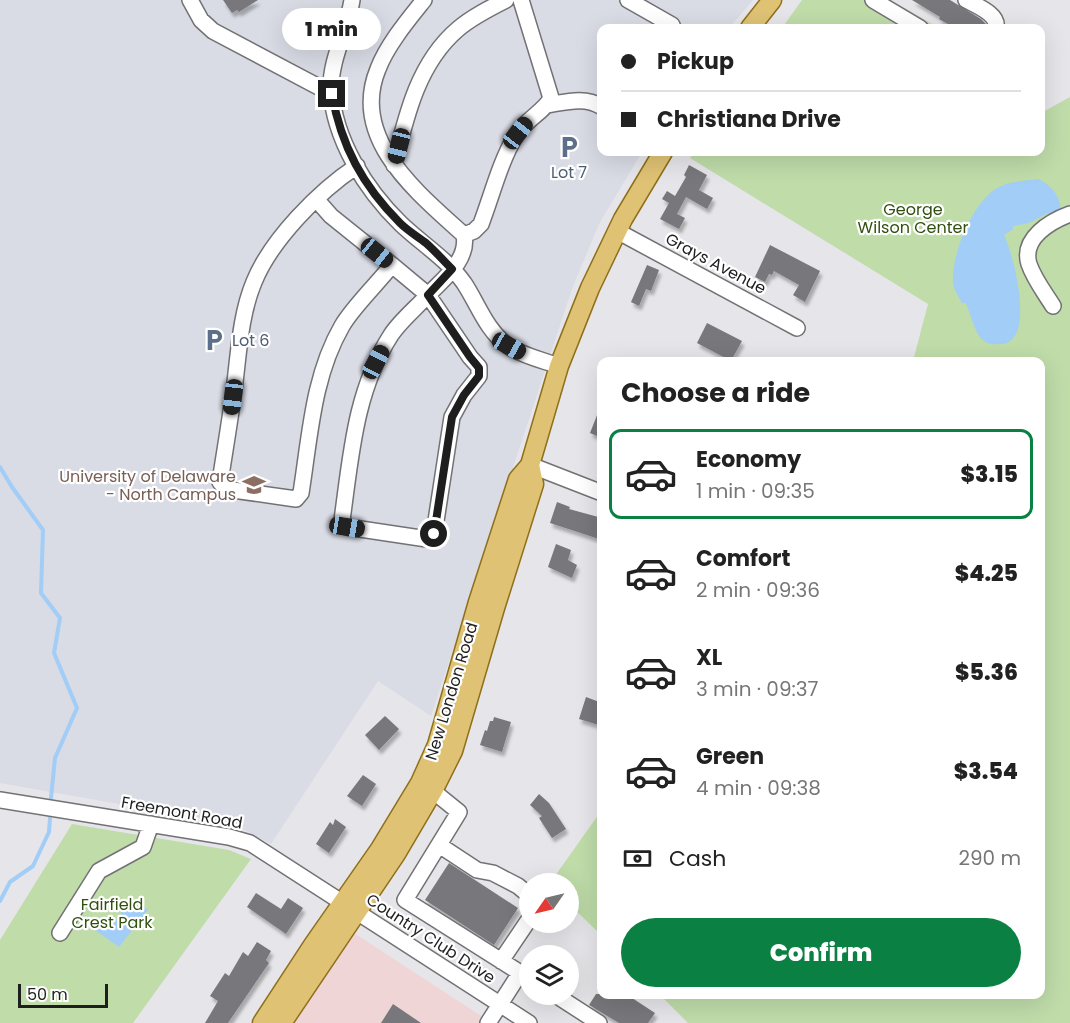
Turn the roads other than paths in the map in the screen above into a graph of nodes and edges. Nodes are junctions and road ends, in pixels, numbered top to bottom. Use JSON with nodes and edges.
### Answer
{"nodes":[{"id":1,"x":190,"y":0,"type":"edge"},
{"id":2,"x":352,"y":0,"type":"edge"},
{"id":3,"x":424,"y":0,"type":"edge"},
{"id":4,"x":506,"y":0,"type":"edge"},
{"id":5,"x":522,"y":0,"type":"edge"},
{"id":6,"x":628,"y":0,"type":"edge"},
{"id":7,"x":772,"y":0,"type":"edge"},
{"id":8,"x":873,"y":0,"type":"edge"},
{"id":9,"x":966,"y":0,"type":"edge"},
{"id":10,"x":670,"y":24,"type":"edge"},
{"id":11,"x":753,"y":24,"type":"edge"},
{"id":12,"x":913,"y":24,"type":"edge"},
{"id":13,"x":997,"y":24,"type":"edge"},
{"id":14,"x":332,"y":94,"type":"junction"},
{"id":15,"x":597,"y":104,"type":"edge"},
{"id":16,"x":548,"y":105,"type":"junction"},
{"id":17,"x":661,"y":156,"type":"edge"},
{"id":18,"x":394,"y":165,"type":"junction"},
{"id":19,"x":357,"y":166,"type":"junction"},
{"id":20,"x":316,"y":199,"type":"junction"},
{"id":21,"x":1070,"y":214,"type":"edge"},
{"id":22,"x":617,"y":231,"type":"junction"},
{"id":23,"x":464,"y":235,"type":"junction"},
{"id":24,"x":392,"y":265,"type":"junction"},
{"id":25,"x":452,"y":269,"type":"junction"},
{"id":26,"x":428,"y":295,"type":"junction"},
{"id":27,"x":1053,"y":306,"type":"dead end"},
{"id":28,"x":796,"y":328,"type":"dead end"},
{"id":29,"x":559,"y":366,"type":"junction"},
{"id":30,"x":530,"y":465,"type":"junction"},
{"id":31,"x":597,"y":491,"type":"edge"},
{"id":32,"x":433,"y":792,"type":"junction"},
{"id":33,"x":0,"y":800,"type":"edge"},
{"id":34,"x":150,"y":824,"type":"junction"},
{"id":35,"x":439,"y":845,"type":"junction"},
{"id":36,"x":519,"y":887,"type":"edge"},
{"id":37,"x":350,"y":907,"type":"junction"},
{"id":38,"x":60,"y":933,"type":"dead end"},
{"id":39,"x":520,"y":933,"type":"edge"},
{"id":40,"x":501,"y":961,"type":"junction"},
{"id":41,"x":519,"y":972,"type":"edge"},
{"id":42,"x":519,"y":983,"type":"edge"},
{"id":43,"x":500,"y":1004,"type":"junction"},
{"id":44,"x":571,"y":1005,"type":"edge"},
{"id":45,"x":262,"y":1023,"type":"edge"},
{"id":46,"x":282,"y":1023,"type":"edge"},
{"id":47,"x":488,"y":1023,"type":"edge"},
{"id":48,"x":529,"y":1023,"type":"edge"},
{"id":49,"x":598,"y":1023,"type":"edge"}],
"edges":[{"from":1,"to":14,"type":"street"},
{"from":2,"to":14,"type":"street"},
{"from":3,"to":18,"type":"street"},
{"from":4,"to":18,"type":"street"},
{"from":5,"to":16,"type":"street"},
{"from":6,"to":10,"type":"street"},
{"from":7,"to":11,"type":"main road"},
{"from":8,"to":12,"type":"street"},
{"from":9,"to":13,"type":"street"},
{"from":14,"to":19,"type":"street"},
{"from":15,"to":16,"type":"street"},
{"from":16,"to":23,"type":"street"},
{"from":17,"to":22,"type":"main road","name":"New London Road"},
{"from":18,"to":23,"type":"street"},
{"from":19,"to":20,"type":"street"},
{"from":19,"to":25,"type":"street"},
{"from":20,"to":24,"type":"street"},
{"from":20,"to":24,"type":"street"},
{"from":21,"to":27,"type":"street"},
{"from":22,"to":28,"type":"street","name":"Grays Avenue"},
{"from":22,"to":29,"type":"main road","name":"New London Road"},
{"from":23,"to":25,"type":"street"},
{"from":24,"to":26,"type":"street"},
{"from":25,"to":26,"type":"street"},
{"from":25,"to":29,"type":"street"},
{"from":26,"to":26,"type":"street"},
{"from":29,"to":30,"type":"main road","name":"New London Road"},
{"from":30,"to":31,"type":"street"},
{"from":30,"to":32,"type":"main road","name":"New London Road"},
{"from":30,"to":37,"type":"main road","name":"New London Road"},
{"from":32,"to":35,"type":"street"},
{"from":32,"to":37,"type":"main road","name":"New London Road"},
{"from":33,"to":34,"type":"street","name":"Freemont Road"},
{"from":34,"to":37,"type":"street","name":"Freemont Road"},
{"from":34,"to":38,"type":"street"},
{"from":35,"to":36,"type":"street"},
{"from":35,"to":40,"type":"street"},
{"from":37,"to":43,"type":"street","name":"Country Club Drive"},
{"from":37,"to":45,"type":"main road","name":"New London Road"},
{"from":37,"to":46,"type":"main road","name":"New London Road"},
{"from":39,"to":40,"type":"street"},
{"from":40,"to":41,"type":"street"},
{"from":42,"to":43,"type":"street"},
{"from":43,"to":47,"type":"street"},
{"from":43,"to":48,"type":"street","name":"Country Club Drive"},
{"from":44,"to":49,"type":"street"}]}
